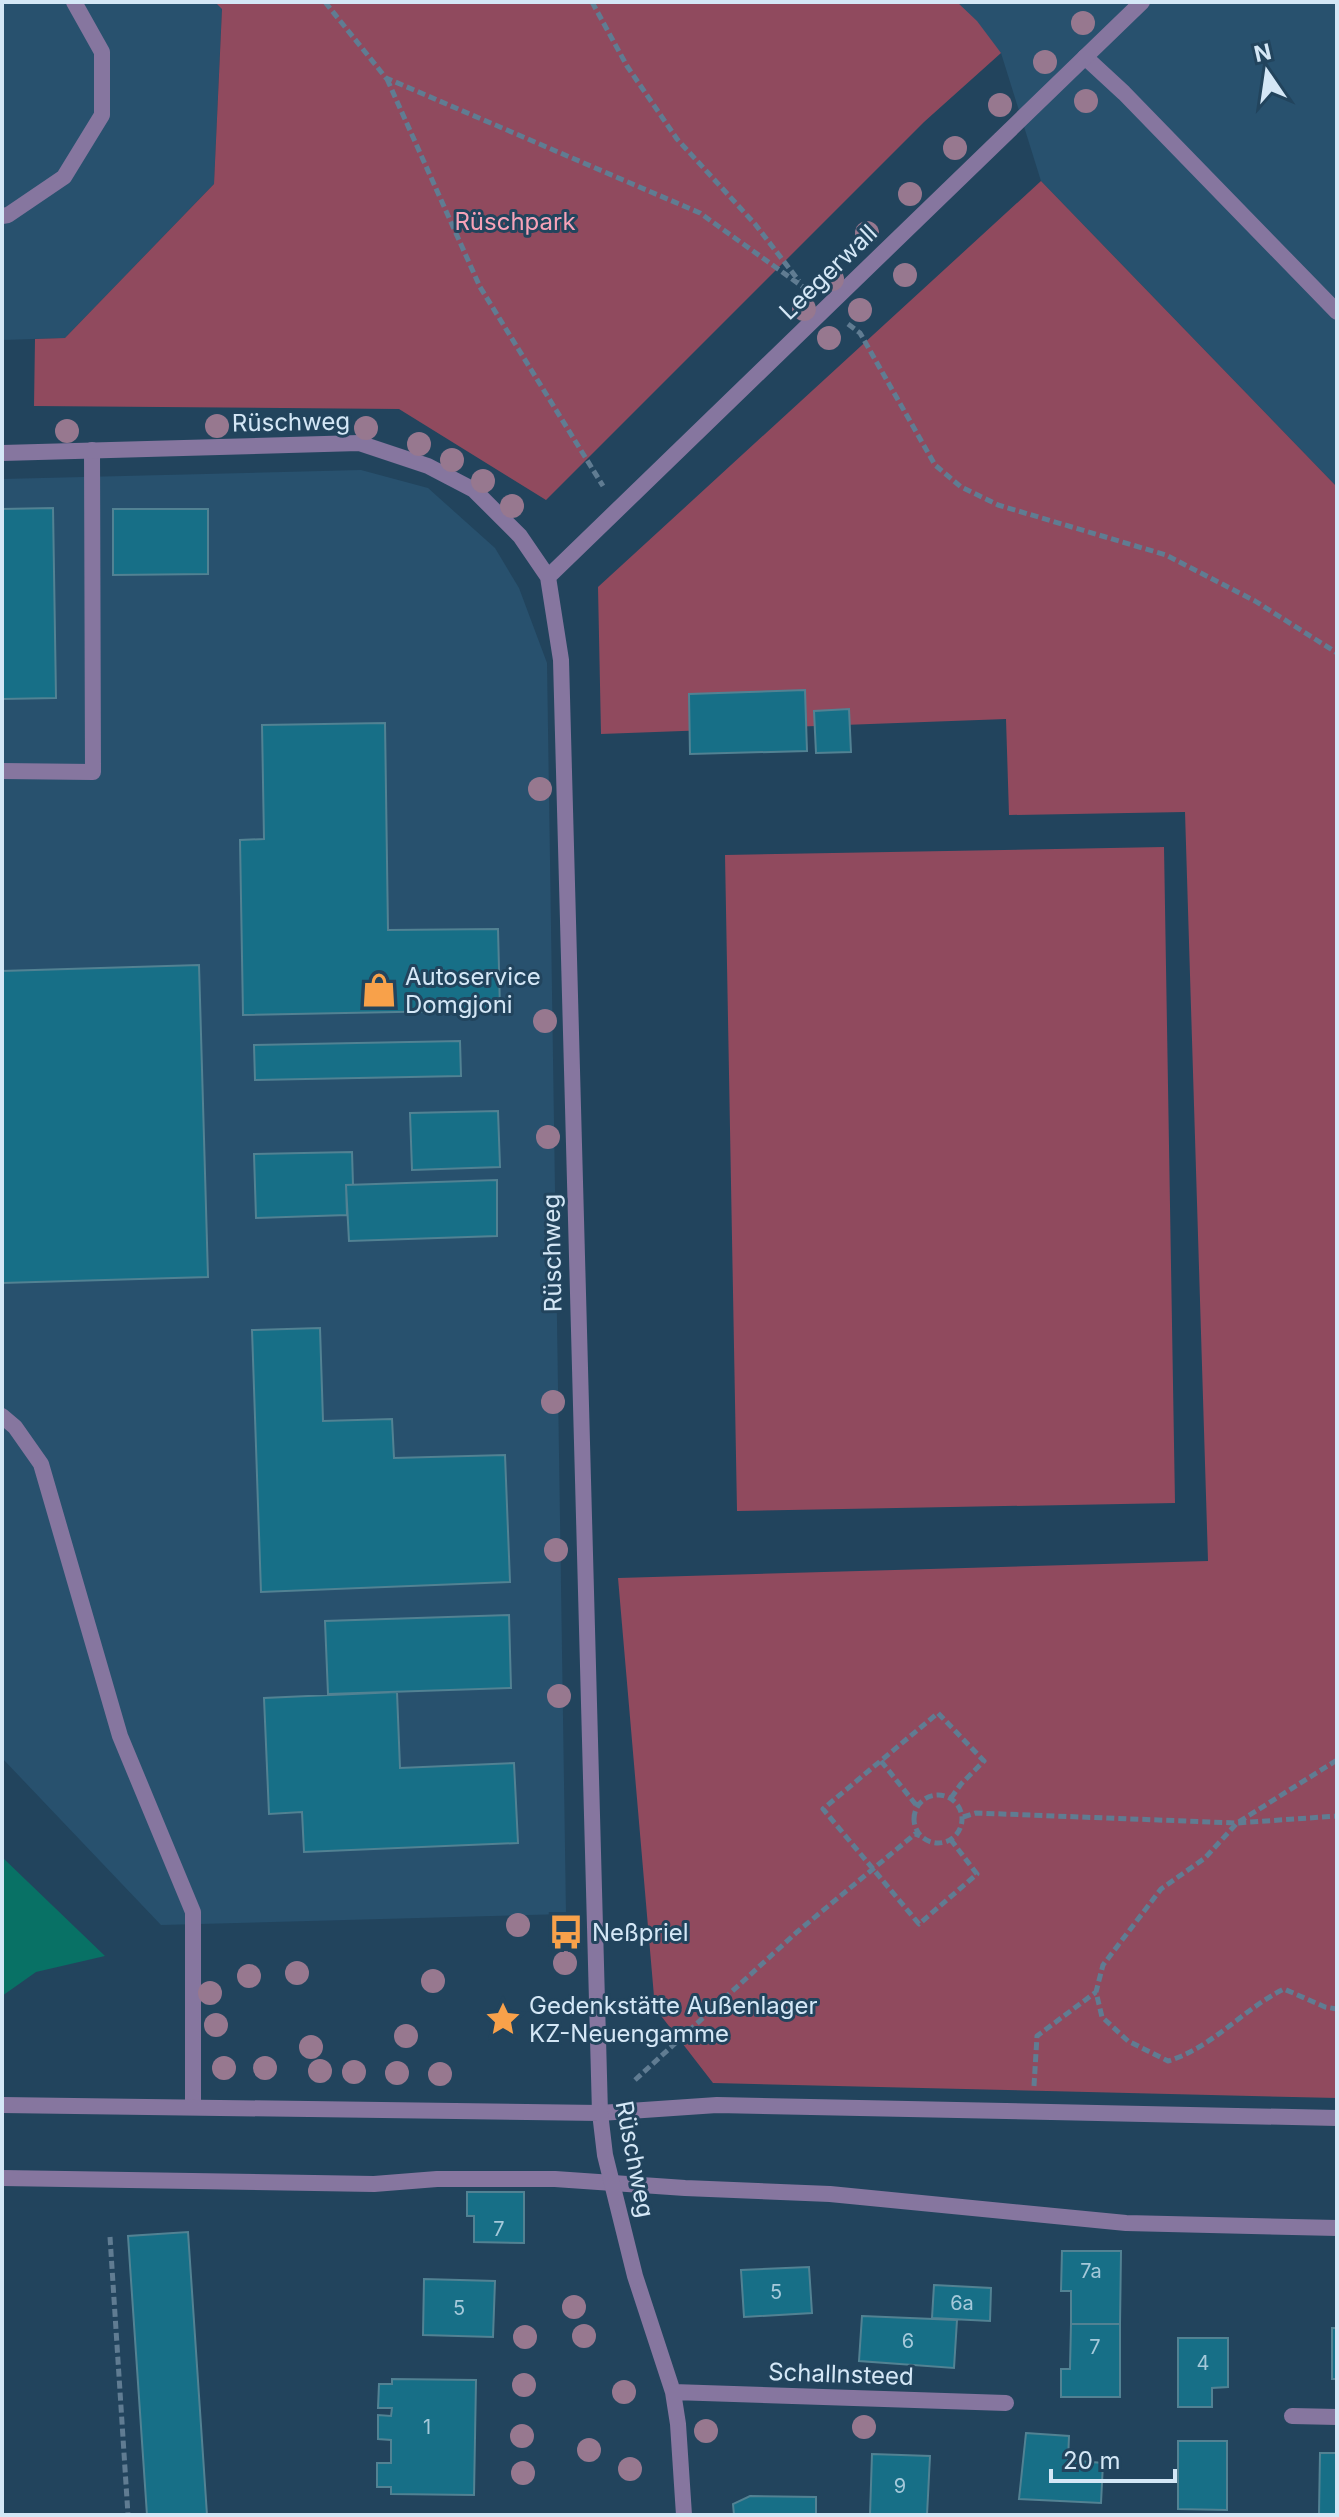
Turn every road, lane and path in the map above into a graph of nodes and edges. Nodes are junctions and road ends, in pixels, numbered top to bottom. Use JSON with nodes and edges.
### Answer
{"nodes":[{"id":1,"x":74,"y":2,"type":"edge"},
{"id":2,"x":325,"y":2,"type":"edge"},
{"id":3,"x":592,"y":2,"type":"edge"},
{"id":4,"x":1142,"y":2,"type":"edge"},
{"id":5,"x":1085,"y":57,"type":"junction"},
{"id":6,"x":386,"y":78,"type":"junction"},
{"id":7,"x":2,"y":216,"type":"edge"},
{"id":8,"x":805,"y":288,"type":"junction"},
{"id":9,"x":826,"y":307,"type":"junction"},
{"id":10,"x":1337,"y":312,"type":"edge"},
{"id":11,"x":92,"y":450,"type":"junction"},
{"id":12,"x":2,"y":453,"type":"edge"},
{"id":13,"x":618,"y":510,"type":"junction"},
{"id":14,"x":548,"y":577,"type":"junction"},
{"id":15,"x":1337,"y":653,"type":"edge"},
{"id":16,"x":2,"y":771,"type":"edge"},
{"id":17,"x":2,"y":1416,"type":"edge"},
{"id":18,"x":1337,"y":1760,"type":"edge"},
{"id":19,"x":881,"y":1761,"type":"junction"},
{"id":20,"x":951,"y":1798,"type":"junction"},
{"id":21,"x":917,"y":1806,"type":"junction"},
{"id":22,"x":1337,"y":1816,"type":"edge"},
{"id":23,"x":963,"y":1817,"type":"junction"},
{"id":24,"x":1237,"y":1823,"type":"junction"},
{"id":25,"x":920,"y":1836,"type":"junction"},
{"id":26,"x":951,"y":1840,"type":"junction"},
{"id":27,"x":871,"y":1869,"type":"junction"},
{"id":28,"x":1096,"y":1992,"type":"junction"},
{"id":29,"x":1337,"y":2009,"type":"edge"},
{"id":30,"x":2,"y":2105,"type":"edge"},
{"id":31,"x":193,"y":2107,"type":"junction"},
{"id":32,"x":600,"y":2113,"type":"junction"},
{"id":33,"x":1032,"y":2113,"type":"junction"},
{"id":34,"x":1337,"y":2118,"type":"edge"},
{"id":35,"x":2,"y":2178,"type":"edge"},
{"id":36,"x":613,"y":2185,"type":"junction"},
{"id":37,"x":1337,"y":2228,"type":"edge"},
{"id":38,"x":110,"y":2237,"type":"dead end"},
{"id":39,"x":673,"y":2392,"type":"junction"},
{"id":40,"x":1006,"y":2403,"type":"dead end"},
{"id":41,"x":1292,"y":2416,"type":"dead end"},
{"id":42,"x":1337,"y":2417,"type":"edge"},
{"id":43,"x":128,"y":2515,"type":"edge"},
{"id":44,"x":684,"y":2515,"type":"edge"}],
"edges":[{"from":1,"to":7,"type":"street"},
{"from":2,"to":6,"type":"path"},
{"from":3,"to":8,"type":"path"},
{"from":4,"to":5,"type":"street","name":"Leegerwall"},
{"from":5,"to":9,"type":"street","name":"Leegerwall"},
{"from":5,"to":10,"type":"street"},
{"from":6,"to":8,"type":"path"},
{"from":6,"to":13,"type":"path"},
{"from":8,"to":9,"type":"path"},
{"from":9,"to":13,"type":"street","name":"Leegerwall"},
{"from":9,"to":15,"type":"path"},
{"from":11,"to":12,"type":"street","name":"Rüschweg"},
{"from":11,"to":14,"type":"street","name":"Rüschweg"},
{"from":11,"to":16,"type":"street"},
{"from":13,"to":14,"type":"street","name":"Leegerwall"},
{"from":14,"to":32,"type":"street","name":"Rüschweg"},
{"from":17,"to":31,"type":"street"},
{"from":18,"to":24,"type":"path"},
{"from":19,"to":20,"type":"path"},
{"from":19,"to":21,"type":"path"},
{"from":19,"to":27,"type":"path"},
{"from":20,"to":21,"type":"path"},
{"from":20,"to":23,"type":"path"},
{"from":21,"to":25,"type":"path"},
{"from":22,"to":24,"type":"path"},
{"from":23,"to":24,"type":"path"},
{"from":23,"to":26,"type":"path"},
{"from":24,"to":28,"type":"path"},
{"from":25,"to":26,"type":"path"},
{"from":25,"to":27,"type":"path"},
{"from":26,"to":27,"type":"path"},
{"from":27,"to":32,"type":"path"},
{"from":28,"to":29,"type":"path"},
{"from":28,"to":33,"type":"path"},
{"from":30,"to":31,"type":"street"},
{"from":31,"to":32,"type":"street"},
{"from":32,"to":33,"type":"street"},
{"from":32,"to":36,"type":"street","name":"Rüschweg"},
{"from":33,"to":34,"type":"street"},
{"from":35,"to":36,"type":"street"},
{"from":36,"to":37,"type":"street"},
{"from":36,"to":39,"type":"street","name":"Rüschweg"},
{"from":38,"to":43,"type":"path"},
{"from":39,"to":40,"type":"street","name":"Schallnsteed"},
{"from":39,"to":44,"type":"street","name":"Rüschweg"},
{"from":41,"to":42,"type":"street"}]}
